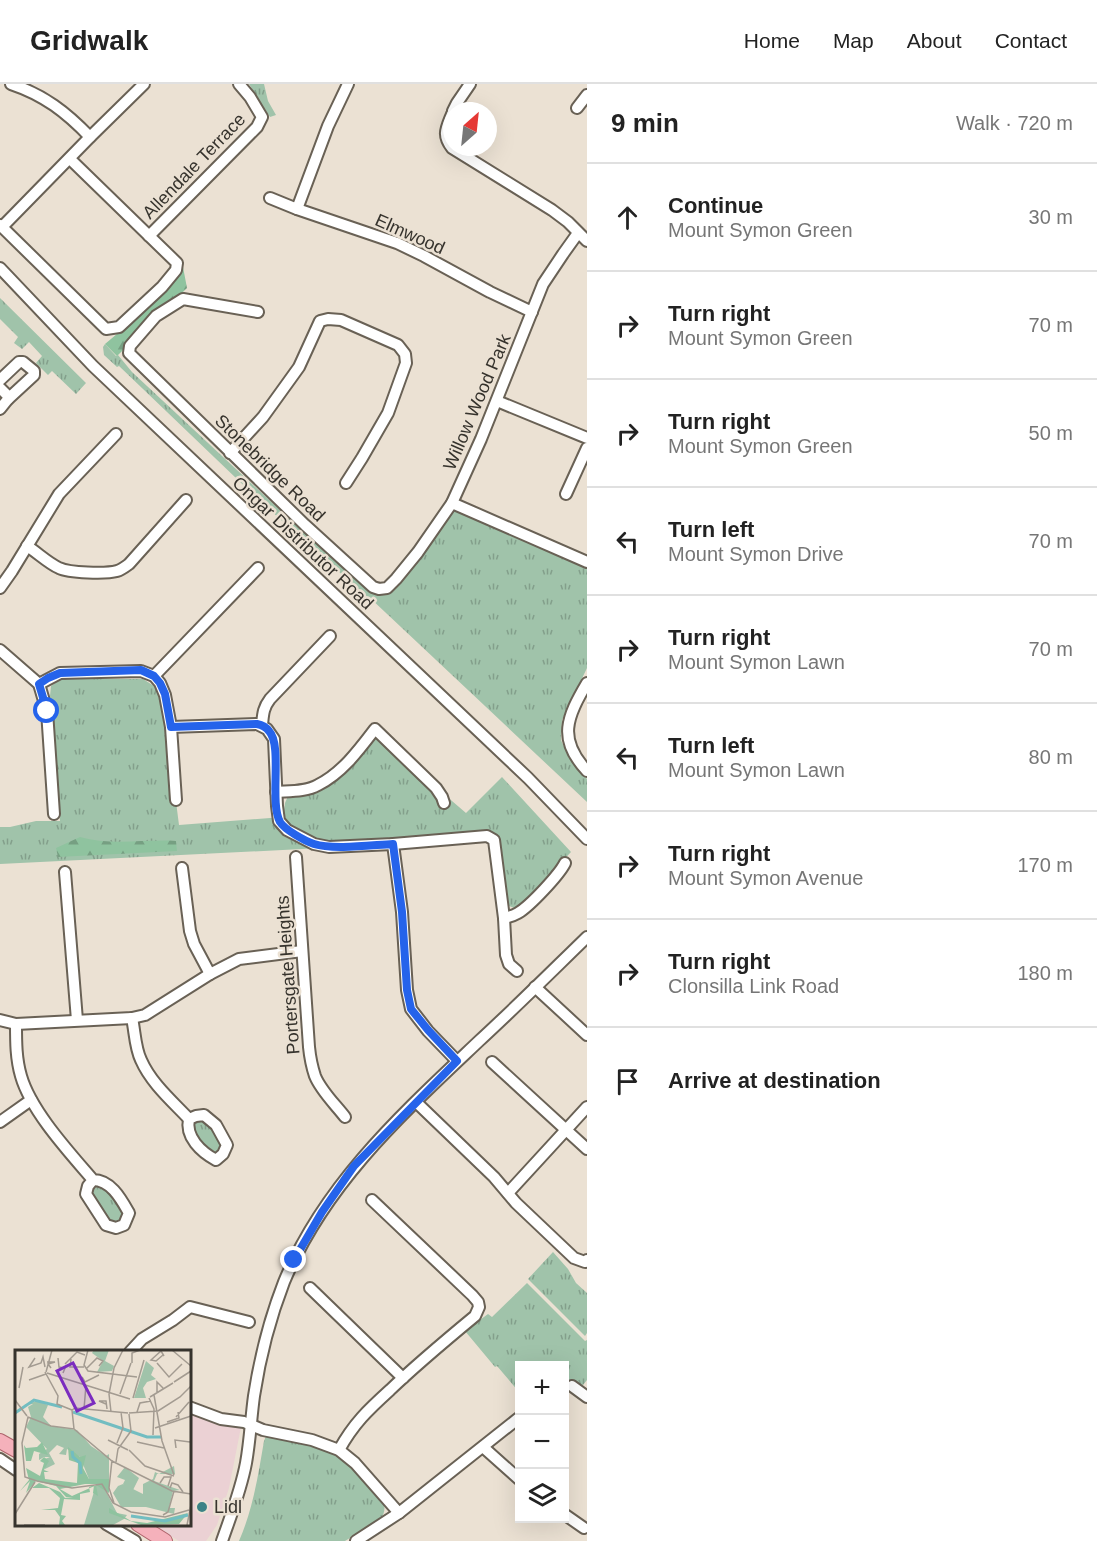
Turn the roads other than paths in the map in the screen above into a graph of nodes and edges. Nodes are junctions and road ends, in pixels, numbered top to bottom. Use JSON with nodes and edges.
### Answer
{"nodes":[{"id":1,"x":11,"y":84,"type":"edge"},
{"id":2,"x":144,"y":84,"type":"edge"},
{"id":3,"x":238,"y":84,"type":"edge"},
{"id":4,"x":348,"y":84,"type":"edge"},
{"id":5,"x":470,"y":84,"type":"edge"},
{"id":6,"x":587,"y":95,"type":"edge"},
{"id":7,"x":459,"y":102,"type":"edge"},
{"id":8,"x":577,"y":108,"type":"dead end"},
{"id":9,"x":90,"y":137,"type":"junction"},
{"id":10,"x":465,"y":156,"type":"edge"},
{"id":11,"x":69,"y":159,"type":"junction"},
{"id":12,"x":270,"y":198,"type":"dead end"},
{"id":13,"x":297,"y":209,"type":"junction"},
{"id":14,"x":1,"y":226,"type":"edge"},
{"id":15,"x":578,"y":232,"type":"junction"},
{"id":16,"x":149,"y":236,"type":"junction"},
{"id":17,"x":587,"y":241,"type":"edge"},
{"id":18,"x":0,"y":268,"type":"edge"},
{"id":19,"x":258,"y":312,"type":"dead end"},
{"id":20,"x":532,"y":312,"type":"junction"},
{"id":21,"x":0,"y":380,"type":"edge"},
{"id":22,"x":0,"y":388,"type":"edge"},
{"id":23,"x":8,"y":399,"type":"junction"},
{"id":24,"x":496,"y":401,"type":"junction"},
{"id":25,"x":0,"y":409,"type":"edge"},
{"id":26,"x":116,"y":434,"type":"dead end"},
{"id":27,"x":587,"y":438,"type":"edge"},
{"id":28,"x":587,"y":448,"type":"edge"},
{"id":29,"x":230,"y":453,"type":"junction"},
{"id":30,"x":346,"y":483,"type":"dead end"},
{"id":31,"x":566,"y":494,"type":"dead end"},
{"id":32,"x":186,"y":500,"type":"dead end"},
{"id":33,"x":452,"y":503,"type":"junction"},
{"id":34,"x":27,"y":546,"type":"junction"},
{"id":35,"x":587,"y":562,"type":"edge"},
{"id":36,"x":258,"y":568,"type":"dead end"},
{"id":37,"x":396,"y":579,"type":"joint"},
{"id":38,"x":0,"y":588,"type":"edge"},
{"id":39,"x":330,"y":636,"type":"dead end"},
{"id":40,"x":0,"y":650,"type":"edge"},
{"id":41,"x":154,"y":676,"type":"junction"},
{"id":42,"x":587,"y":683,"type":"edge"},
{"id":43,"x":39,"y":684,"type":"junction"},
{"id":44,"x":262,"y":725,"type":"junction"},
{"id":45,"x":171,"y":727,"type":"junction"},
{"id":46,"x":587,"y":771,"type":"edge"},
{"id":47,"x":276,"y":792,"type":"junction"},
{"id":48,"x":176,"y":801,"type":"dead end"},
{"id":49,"x":444,"y":803,"type":"dead end"},
{"id":50,"x":54,"y":814,"type":"dead end"},
{"id":51,"x":587,"y":839,"type":"edge"},
{"id":52,"x":393,"y":844,"type":"junction"},
{"id":53,"x":296,"y":856,"type":"dead end"},
{"id":54,"x":565,"y":863,"type":"dead end"},
{"id":55,"x":182,"y":868,"type":"dead end"},
{"id":56,"x":65,"y":872,"type":"dead end"},
{"id":57,"x":504,"y":918,"type":"junction"},
{"id":58,"x":587,"y":937,"type":"edge"},
{"id":59,"x":302,"y":951,"type":"junction"},
{"id":60,"x":517,"y":971,"type":"dead end"},
{"id":61,"x":210,"y":974,"type":"junction"},
{"id":62,"x":535,"y":987,"type":"junction"},
{"id":63,"x":132,"y":1018,"type":"junction"},
{"id":64,"x":0,"y":1020,"type":"edge"},
{"id":65,"x":77,"y":1020,"type":"junction"},
{"id":66,"x":16,"y":1024,"type":"junction"},
{"id":67,"x":587,"y":1035,"type":"edge"},
{"id":68,"x":457,"y":1061,"type":"junction"},
{"id":69,"x":492,"y":1062,"type":"dead end"},
{"id":70,"x":31,"y":1100,"type":"junction"},
{"id":71,"x":416,"y":1102,"type":"junction"},
{"id":72,"x":587,"y":1107,"type":"edge"},
{"id":73,"x":345,"y":1117,"type":"dead end"},
{"id":74,"x":189,"y":1119,"type":"dead end"},
{"id":75,"x":0,"y":1122,"type":"edge"},
{"id":76,"x":566,"y":1130,"type":"junction"},
{"id":77,"x":587,"y":1149,"type":"edge"},
{"id":78,"x":93,"y":1180,"type":"junction"},
{"id":79,"x":508,"y":1193,"type":"junction"},
{"id":80,"x":372,"y":1200,"type":"dead end"},
{"id":81,"x":587,"y":1260,"type":"edge"},
{"id":82,"x":310,"y":1288,"type":"dead end"},
{"id":83,"x":249,"y":1322,"type":"dead end"},
{"id":84,"x":132,"y":1350,"type":"edge"},
{"id":85,"x":403,"y":1378,"type":"junction"},
{"id":86,"x":572,"y":1386,"type":"dead end"},
{"id":87,"x":585,"y":1392,"type":"edge"},
{"id":88,"x":190,"y":1407,"type":"edge"},
{"id":89,"x":515,"y":1420,"type":"edge"},
{"id":90,"x":251,"y":1425,"type":"junction"},
{"id":91,"x":0,"y":1441,"type":"edge"},
{"id":92,"x":483,"y":1447,"type":"junction"},
{"id":93,"x":15,"y":1449,"type":"edge"},
{"id":94,"x":339,"y":1450,"type":"junction"},
{"id":95,"x":0,"y":1460,"type":"edge"},
{"id":96,"x":15,"y":1469,"type":"edge"},
{"id":97,"x":515,"y":1476,"type":"edge"},
{"id":98,"x":399,"y":1514,"type":"junction"},
{"id":99,"x":569,"y":1518,"type":"edge"},
{"id":100,"x":109,"y":1526,"type":"edge"},
{"id":101,"x":141,"y":1526,"type":"edge"},
{"id":102,"x":584,"y":1528,"type":"dead end"},
{"id":103,"x":161,"y":1540,"type":"edge"},
{"id":104,"x":135,"y":1541,"type":"edge"},
{"id":105,"x":222,"y":1541,"type":"edge"},
{"id":106,"x":356,"y":1541,"type":"edge"}],
"edges":[{"from":1,"to":9,"type":"street"},
{"from":2,"to":9,"type":"street"},
{"from":3,"to":16,"type":"street","name":"Allendale Terrace"},
{"from":4,"to":13,"type":"street"},
{"from":5,"to":7,"type":"street"},
{"from":6,"to":8,"type":"street"},
{"from":9,"to":11,"type":"street"},
{"from":10,"to":15,"type":"street"},
{"from":11,"to":14,"type":"street"},
{"from":11,"to":16,"type":"street"},
{"from":12,"to":13,"type":"street","name":"Elmwood"},
{"from":13,"to":20,"type":"street","name":"Elmwood"},
{"from":14,"to":16,"type":"street"},
{"from":15,"to":17,"type":"street"},
{"from":15,"to":20,"type":"street","name":"Willow Wood Park"},
{"from":18,"to":51,"type":"street","name":"Ongar Distributor Road"},
{"from":19,"to":29,"type":"street","name":"Stonebridge Road"},
{"from":20,"to":24,"type":"street","name":"Willow Wood Park"},
{"from":21,"to":23,"type":"street"},
{"from":22,"to":23,"type":"street"},
{"from":23,"to":25,"type":"street"},
{"from":24,"to":27,"type":"street"},
{"from":24,"to":33,"type":"street","name":"Willow Wood Park"},
{"from":26,"to":34,"type":"street"},
{"from":28,"to":31,"type":"street"},
{"from":29,"to":30,"type":"street"},
{"from":29,"to":37,"type":"street","name":"Stonebridge Road"},
{"from":32,"to":34,"type":"street"},
{"from":33,"to":35,"type":"street"},
{"from":33,"to":37,"type":"street","name":"Willow Wood Park"},
{"from":34,"to":38,"type":"street"},
{"from":36,"to":41,"type":"street"},
{"from":39,"to":44,"type":"street"},
{"from":40,"to":43,"type":"street"},
{"from":41,"to":43,"type":"street"},
{"from":41,"to":45,"type":"street"},
{"from":42,"to":46,"type":"street"},
{"from":43,"to":50,"type":"street"},
{"from":44,"to":45,"type":"street"},
{"from":44,"to":47,"type":"street"},
{"from":45,"to":48,"type":"street"},
{"from":47,"to":49,"type":"street"},
{"from":47,"to":52,"type":"street"},
{"from":52,"to":57,"type":"street"},
{"from":52,"to":68,"type":"street"},
{"from":53,"to":59,"type":"street","name":"Portersgate Heights"},
{"from":54,"to":57,"type":"street"},
{"from":55,"to":61,"type":"street"},
{"from":56,"to":65,"type":"street"},
{"from":57,"to":60,"type":"street"},
{"from":58,"to":62,"type":"street"},
{"from":59,"to":61,"type":"street"},
{"from":59,"to":73,"type":"street","name":"Portersgate Heights"},
{"from":61,"to":63,"type":"street"},
{"from":62,"to":67,"type":"street"},
{"from":62,"to":68,"type":"street"},
{"from":63,"to":65,"type":"street"},
{"from":63,"to":74,"type":"street"},
{"from":64,"to":66,"type":"street"},
{"from":65,"to":66,"type":"street"},
{"from":66,"to":70,"type":"street"},
{"from":68,"to":71,"type":"street"},
{"from":69,"to":76,"type":"street"},
{"from":70,"to":75,"type":"street"},
{"from":70,"to":78,"type":"street"},
{"from":71,"to":79,"type":"street"},
{"from":71,"to":90,"type":"street"},
{"from":72,"to":76,"type":"street"},
{"from":76,"to":77,"type":"street"},
{"from":76,"to":79,"type":"street"},
{"from":78,"to":78,"type":"street"},
{"from":79,"to":81,"type":"street"},
{"from":80,"to":85,"type":"street"},
{"from":82,"to":85,"type":"street"},
{"from":83,"to":84,"type":"street"},
{"from":85,"to":94,"type":"street"},
{"from":86,"to":87,"type":"street"},
{"from":88,"to":90,"type":"street"},
{"from":89,"to":92,"type":"street"},
{"from":90,"to":94,"type":"street"},
{"from":90,"to":105,"type":"street"},
{"from":91,"to":93,"type":"main road"},
{"from":92,"to":97,"type":"street"},
{"from":92,"to":98,"type":"street"},
{"from":94,"to":98,"type":"street"},
{"from":95,"to":96,"type":"street"},
{"from":98,"to":106,"type":"street"},
{"from":99,"to":102,"type":"street"},
{"from":100,"to":104,"type":"street"},
{"from":101,"to":103,"type":"main road"}]}
